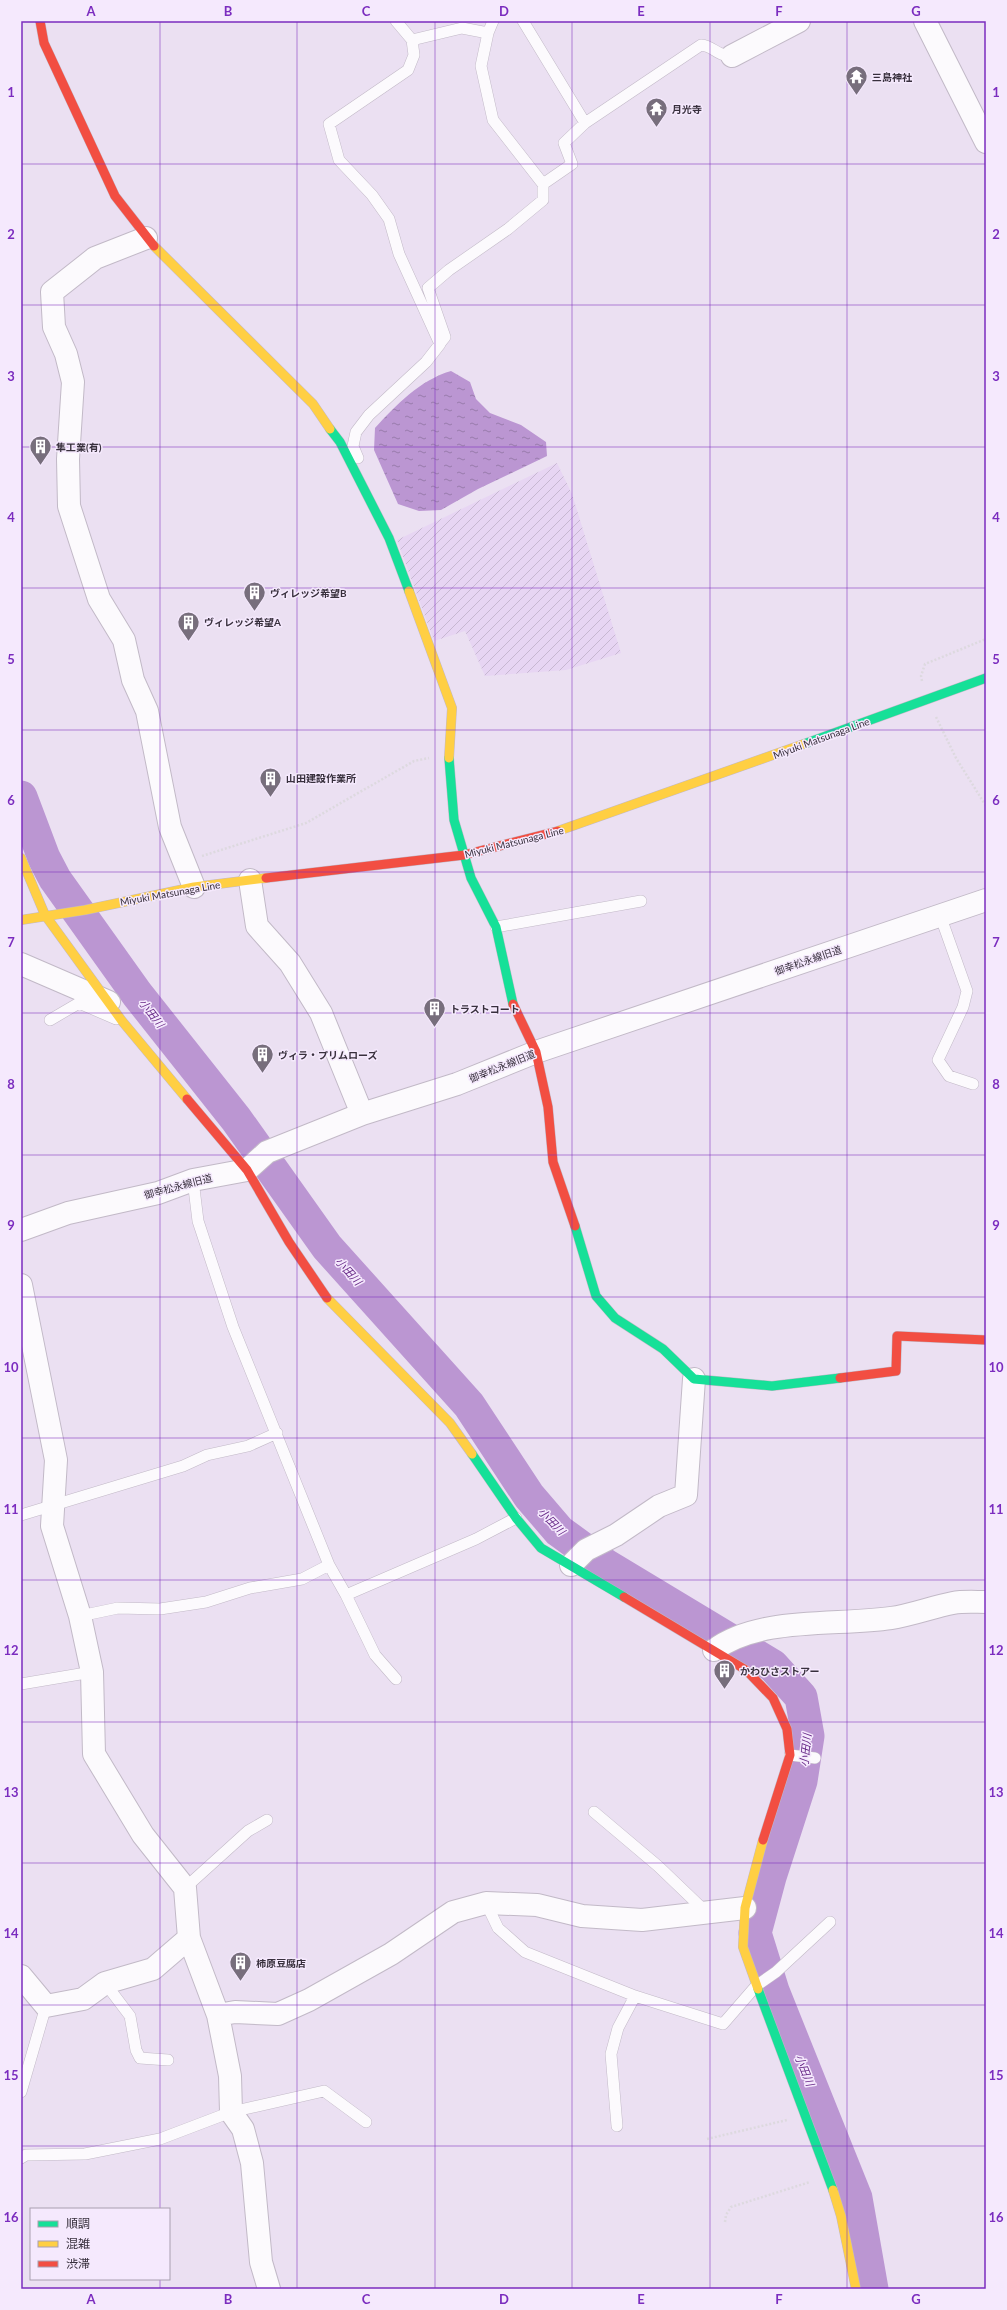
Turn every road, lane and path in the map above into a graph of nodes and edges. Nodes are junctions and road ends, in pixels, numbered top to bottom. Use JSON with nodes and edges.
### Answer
{"nodes":[{"id":1,"x":40,"y":21,"type":"edge"},
{"id":2,"x":396,"y":21,"type":"edge"},
{"id":3,"x":493,"y":21,"type":"edge"},
{"id":4,"x":523,"y":21,"type":"edge"},
{"id":5,"x":799,"y":21,"type":"edge"},
{"id":6,"x":925,"y":21,"type":"edge"},
{"id":7,"x":488,"y":33,"type":"junction"},
{"id":8,"x":412,"y":40,"type":"junction"},
{"id":9,"x":732,"y":56,"type":"joint"},
{"id":10,"x":585,"y":123,"type":"junction"},
{"id":11,"x":986,"y":142,"type":"edge"},
{"id":12,"x":542,"y":184,"type":"junction"},
{"id":13,"x":146,"y":238,"type":"junction"},
{"id":14,"x":440,"y":344,"type":"junction"},
{"id":15,"x":389,"y":538,"type":"junction"},
{"id":16,"x":986,"y":678,"type":"edge"},
{"id":17,"x":449,"y":753,"type":"junction"},
{"id":18,"x":464,"y":855,"type":"junction"},
{"id":19,"x":21,"y":860,"type":"edge"},
{"id":20,"x":183,"y":862,"type":"junction"},
{"id":21,"x":250,"y":880,"type":"junction"},
{"id":22,"x":194,"y":887,"type":"junction"},
{"id":23,"x":986,"y":900,"type":"edge"},
{"id":24,"x":641,"y":901,"type":"dead end"},
{"id":25,"x":46,"y":915,"type":"junction"},
{"id":26,"x":940,"y":915,"type":"junction"},
{"id":27,"x":21,"y":920,"type":"edge"},
{"id":28,"x":496,"y":927,"type":"junction"},
{"id":29,"x":21,"y":964,"type":"edge"},
{"id":30,"x":109,"y":1002,"type":"junction"},
{"id":31,"x":50,"y":1020,"type":"dead end"},
{"id":32,"x":122,"y":1021,"type":"junction"},
{"id":33,"x":536,"y":1052,"type":"junction"},
{"id":34,"x":973,"y":1084,"type":"dead end"},
{"id":35,"x":362,"y":1114,"type":"junction"},
{"id":36,"x":249,"y":1168,"type":"junction"},
{"id":37,"x":193,"y":1180,"type":"junction"},
{"id":38,"x":21,"y":1230,"type":"edge"},
{"id":39,"x":21,"y":1285,"type":"edge"},
{"id":40,"x":986,"y":1340,"type":"edge"},
{"id":41,"x":694,"y":1380,"type":"junction"},
{"id":42,"x":277,"y":1432,"type":"junction"},
{"id":43,"x":52,"y":1504,"type":"junction"},
{"id":44,"x":21,"y":1515,"type":"edge"},
{"id":45,"x":516,"y":1518,"type":"junction"},
{"id":46,"x":577,"y":1559,"type":"junction"},
{"id":47,"x":329,"y":1565,"type":"junction"},
{"id":48,"x":346,"y":1595,"type":"junction"},
{"id":49,"x":986,"y":1602,"type":"edge"},
{"id":50,"x":80,"y":1616,"type":"junction"},
{"id":51,"x":724,"y":1644,"type":"junction"},
{"id":52,"x":92,"y":1672,"type":"junction"},
{"id":53,"x":396,"y":1679,"type":"dead end"},
{"id":54,"x":21,"y":1684,"type":"edge"},
{"id":55,"x":792,"y":1755,"type":"junction"},
{"id":56,"x":815,"y":1758,"type":"dead end"},
{"id":57,"x":594,"y":1812,"type":"dead end"},
{"id":58,"x":267,"y":1820,"type":"dead end"},
{"id":59,"x":185,"y":1888,"type":"junction"},
{"id":60,"x":486,"y":1903,"type":"junction"},
{"id":61,"x":745,"y":1908,"type":"junction"},
{"id":62,"x":707,"y":1913,"type":"junction"},
{"id":63,"x":830,"y":1922,"type":"dead end"},
{"id":64,"x":189,"y":1938,"type":"junction"},
{"id":65,"x":21,"y":1976,"type":"edge"},
{"id":66,"x":105,"y":1983,"type":"junction"},
{"id":67,"x":758,"y":1985,"type":"junction"},
{"id":68,"x":635,"y":1996,"type":"junction"},
{"id":69,"x":46,"y":2006,"type":"junction"},
{"id":70,"x":218,"y":2014,"type":"junction"},
{"id":71,"x":168,"y":2060,"type":"dead end"},
{"id":72,"x":21,"y":2092,"type":"edge"},
{"id":73,"x":231,"y":2112,"type":"junction"},
{"id":74,"x":805,"y":2114,"type":"junction"},
{"id":75,"x":366,"y":2122,"type":"dead end"},
{"id":76,"x":617,"y":2126,"type":"dead end"},
{"id":77,"x":707,"y":2138,"type":"dead end"},
{"id":78,"x":21,"y":2158,"type":"edge"},
{"id":79,"x":829,"y":2176,"type":"junction"},
{"id":80,"x":725,"y":2222,"type":"dead end"},
{"id":81,"x":269,"y":2289,"type":"edge"},
{"id":82,"x":856,"y":2289,"type":"edge"}],
"edges":[{"from":1,"to":13,"type":"street"},
{"from":2,"to":8,"type":"lane"},
{"from":3,"to":7,"type":"lane"},
{"from":4,"to":10,"type":"lane"},
{"from":5,"to":9,"type":"street"},
{"from":6,"to":11,"type":"street"},
{"from":7,"to":8,"type":"lane"},
{"from":7,"to":12,"type":"lane"},
{"from":8,"to":14,"type":"lane"},
{"from":9,"to":10,"type":"lane"},
{"from":10,"to":12,"type":"lane"},
{"from":12,"to":14,"type":"lane"},
{"from":13,"to":15,"type":"street"},
{"from":13,"to":20,"type":"street"},
{"from":14,"to":15,"type":"lane"},
{"from":15,"to":17,"type":"street"},
{"from":16,"to":18,"type":"street","name":"Miyuki Matsunaga Line"},
{"from":17,"to":18,"type":"street"},
{"from":17,"to":20,"type":"path"},
{"from":18,"to":21,"type":"street","name":"Miyuki Matsunaga Line"},
{"from":18,"to":28,"type":"street"},
{"from":19,"to":25,"type":"street"},
{"from":20,"to":22,"type":"street"},
{"from":21,"to":22,"type":"street","name":"Miyuki Matsunaga Line"},
{"from":21,"to":35,"type":"street"},
{"from":22,"to":25,"type":"street","name":"Miyuki Matsunaga Line"},
{"from":23,"to":26,"type":"street","name":"御幸松永線旧道"},
{"from":24,"to":28,"type":"lane"},
{"from":25,"to":27,"type":"street","name":"Miyuki Matsunaga Line"},
{"from":25,"to":30,"type":"street"},
{"from":26,"to":33,"type":"street","name":"御幸松永線旧道"},
{"from":26,"to":34,"type":"lane"},
{"from":28,"to":33,"type":"street"},
{"from":29,"to":30,"type":"street"},
{"from":30,"to":32,"type":"street"},
{"from":31,"to":32,"type":"lane"},
{"from":32,"to":36,"type":"street"},
{"from":33,"to":35,"type":"street","name":"御幸松永線旧道"},
{"from":33,"to":41,"type":"street"},
{"from":35,"to":36,"type":"street","name":"御幸松永線旧道"},
{"from":36,"to":37,"type":"street","name":"御幸松永線旧道"},
{"from":36,"to":45,"type":"street"},
{"from":37,"to":38,"type":"street","name":"御幸松永線旧道"},
{"from":37,"to":42,"type":"lane"},
{"from":39,"to":43,"type":"street"},
{"from":40,"to":41,"type":"street"},
{"from":41,"to":46,"type":"street"},
{"from":42,"to":43,"type":"lane"},
{"from":42,"to":47,"type":"lane"},
{"from":43,"to":44,"type":"lane"},
{"from":43,"to":50,"type":"street"},
{"from":45,"to":46,"type":"street"},
{"from":45,"to":48,"type":"lane"},
{"from":46,"to":51,"type":"street"},
{"from":47,"to":48,"type":"lane"},
{"from":47,"to":50,"type":"lane"},
{"from":48,"to":53,"type":"lane"},
{"from":49,"to":51,"type":"street"},
{"from":50,"to":52,"type":"street"},
{"from":51,"to":55,"type":"street"},
{"from":52,"to":54,"type":"lane"},
{"from":52,"to":59,"type":"street"},
{"from":55,"to":56,"type":"lane"},
{"from":55,"to":61,"type":"street"},
{"from":57,"to":62,"type":"lane"},
{"from":58,"to":59,"type":"lane"},
{"from":59,"to":64,"type":"street"},
{"from":60,"to":62,"type":"street"},
{"from":60,"to":68,"type":"lane"},
{"from":60,"to":70,"type":"street"},
{"from":61,"to":62,"type":"street"},
{"from":61,"to":67,"type":"street"},
{"from":63,"to":67,"type":"lane"},
{"from":64,"to":66,"type":"street"},
{"from":64,"to":70,"type":"street"},
{"from":65,"to":69,"type":"street"},
{"from":66,"to":69,"type":"street"},
{"from":66,"to":71,"type":"lane"},
{"from":67,"to":68,"type":"lane"},
{"from":67,"to":74,"type":"street"},
{"from":68,"to":76,"type":"lane"},
{"from":69,"to":72,"type":"lane"},
{"from":70,"to":73,"type":"street"},
{"from":73,"to":75,"type":"lane"},
{"from":73,"to":78,"type":"lane"},
{"from":73,"to":81,"type":"street"},
{"from":74,"to":77,"type":"path"},
{"from":74,"to":79,"type":"street"},
{"from":79,"to":80,"type":"path"},
{"from":79,"to":82,"type":"street"}]}
